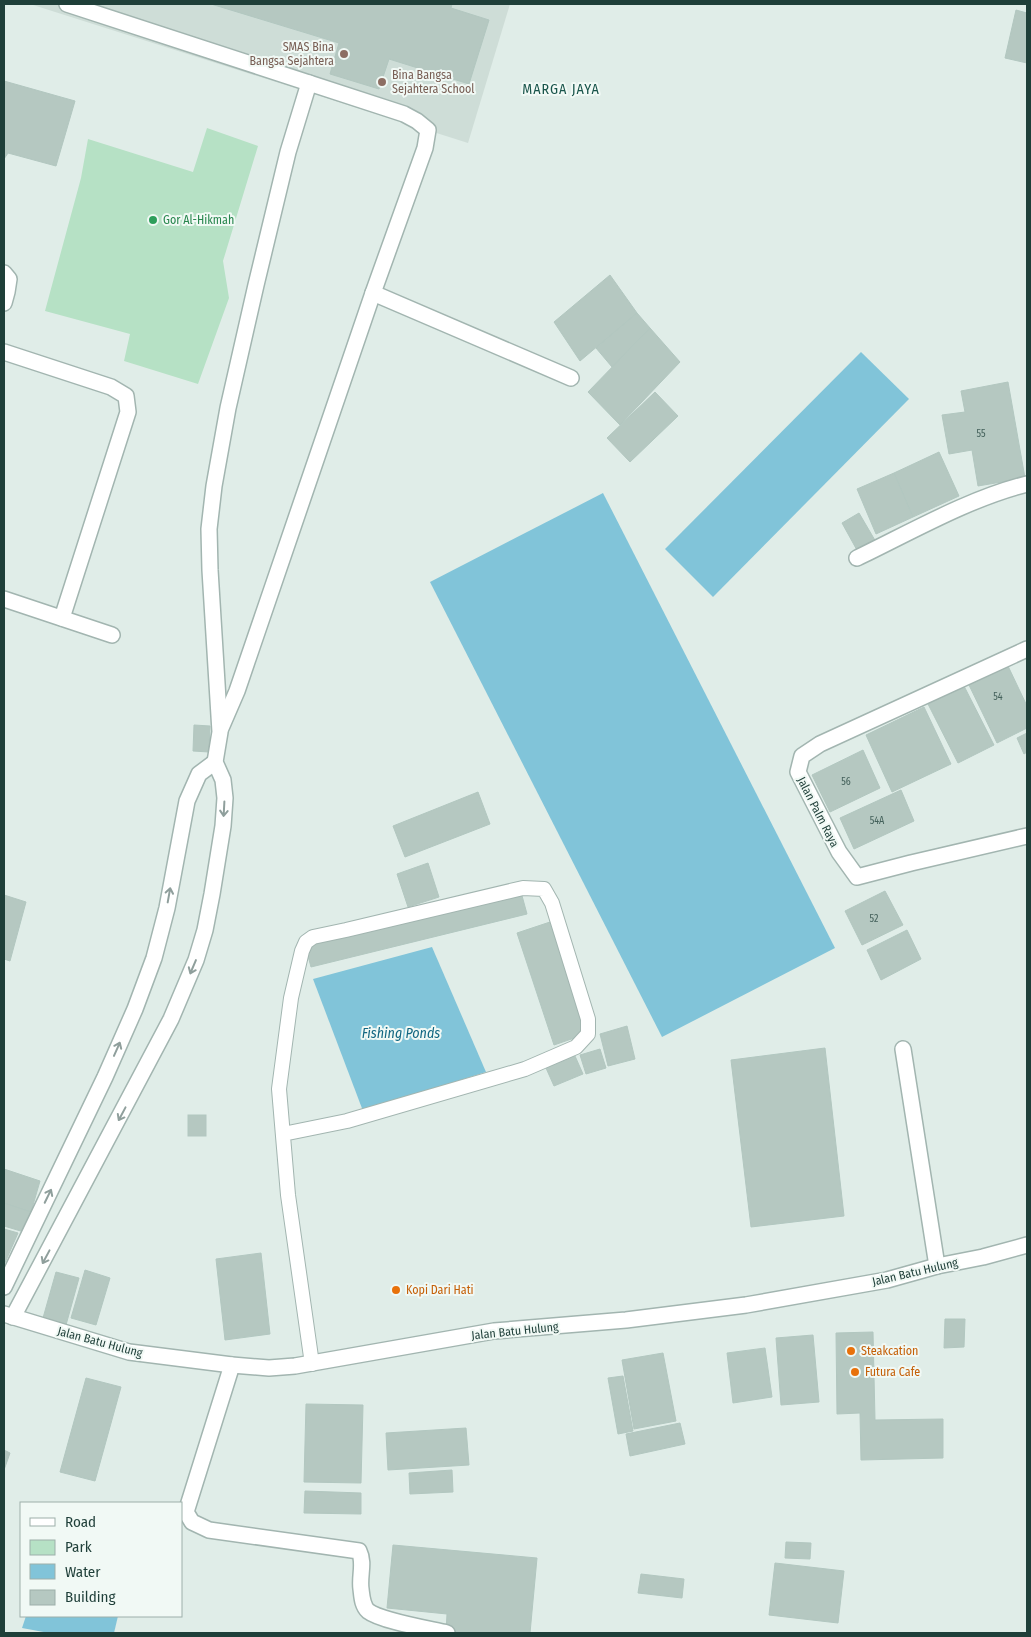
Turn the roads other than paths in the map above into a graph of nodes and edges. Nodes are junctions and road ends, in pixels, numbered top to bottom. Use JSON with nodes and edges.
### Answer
{"nodes":[{"id":1,"x":67,"y":4,"type":"edge"},
{"id":2,"x":309,"y":83,"type":"junction"},
{"id":3,"x":4,"y":273,"type":"edge"},
{"id":4,"x":372,"y":293,"type":"junction"},
{"id":5,"x":4,"y":303,"type":"edge"},
{"id":6,"x":4,"y":352,"type":"edge"},
{"id":7,"x":571,"y":378,"type":"dead end"},
{"id":8,"x":1027,"y":484,"type":"edge"},
{"id":9,"x":857,"y":558,"type":"dead end"},
{"id":10,"x":4,"y":599,"type":"edge"},
{"id":11,"x":62,"y":618,"type":"junction"},
{"id":12,"x":112,"y":635,"type":"dead end"},
{"id":13,"x":1027,"y":649,"type":"edge"},
{"id":14,"x":220,"y":732,"type":"junction"},
{"id":15,"x":215,"y":762,"type":"junction"},
{"id":16,"x":1027,"y":836,"type":"edge"},
{"id":17,"x":903,"y":1049,"type":"dead end"},
{"id":18,"x":283,"y":1134,"type":"junction"},
{"id":19,"x":1027,"y":1245,"type":"edge"},
{"id":20,"x":936,"y":1266,"type":"junction"},
{"id":21,"x":4,"y":1287,"type":"edge"},
{"id":22,"x":8,"y":1316,"type":"edge"},
{"id":23,"x":312,"y":1364,"type":"junction"},
{"id":24,"x":232,"y":1365,"type":"junction"},
{"id":25,"x":447,"y":1633,"type":"edge"}],
"edges":[{"from":1,"to":2,"type":"street"},
{"from":2,"to":4,"type":"street"},
{"from":2,"to":14,"type":"street"},
{"from":3,"to":5,"type":"street"},
{"from":4,"to":7,"type":"street"},
{"from":4,"to":14,"type":"street"},
{"from":6,"to":11,"type":"street"},
{"from":8,"to":9,"type":"street"},
{"from":10,"to":11,"type":"street"},
{"from":11,"to":12,"type":"street"},
{"from":13,"to":16,"type":"street","name":"Jalan Palm Raya"},
{"from":14,"to":15,"type":"street"},
{"from":21,"to":15,"type":"street","one_way":true},
{"from":15,"to":22,"type":"street","one_way":true},
{"from":17,"to":20,"type":"street"},
{"from":18,"to":18,"type":"lane"},
{"from":18,"to":23,"type":"lane"},
{"from":19,"to":20,"type":"street","name":"Jalan Batu Hulung"},
{"from":20,"to":23,"type":"street","name":"Jalan Batu Hulung"},
{"from":22,"to":24,"type":"street","name":"Jalan Batu Hulung"},
{"from":23,"to":24,"type":"street","name":"Jalan Batu Hulung"},
{"from":24,"to":25,"type":"street"}]}
